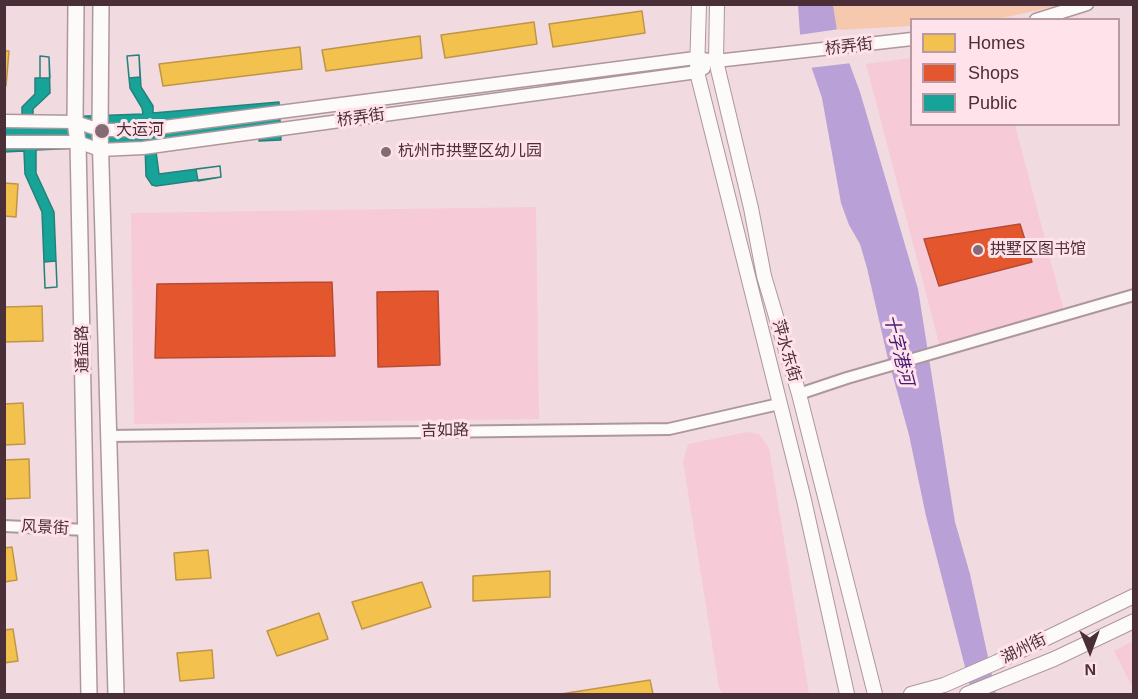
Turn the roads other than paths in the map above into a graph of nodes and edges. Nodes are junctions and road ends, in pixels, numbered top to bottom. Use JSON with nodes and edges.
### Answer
{"nodes":[{"id":1,"x":76,"y":4,"type":"edge"},
{"id":2,"x":100,"y":4,"type":"edge"},
{"id":3,"x":699,"y":4,"type":"edge"},
{"id":4,"x":717,"y":4,"type":"edge"},
{"id":5,"x":1087,"y":4,"type":"edge"},
{"id":6,"x":1042,"y":18,"type":"edge"},
{"id":7,"x":910,"y":39,"type":"edge"},
{"id":8,"x":695,"y":57,"type":"junction"},
{"id":9,"x":716,"y":62,"type":"junction"},
{"id":10,"x":697,"y":72,"type":"junction"},
{"id":11,"x":4,"y":121,"type":"edge"},
{"id":12,"x":75,"y":122,"type":"junction"},
{"id":13,"x":100,"y":130,"type":"junction"},
{"id":14,"x":4,"y":142,"type":"edge"},
{"id":15,"x":78,"y":142,"type":"junction"},
{"id":16,"x":100,"y":150,"type":"junction"},
{"id":17,"x":1134,"y":295,"type":"edge"},
{"id":18,"x":799,"y":394,"type":"junction"},
{"id":19,"x":779,"y":404,"type":"junction"},
{"id":20,"x":108,"y":436,"type":"junction"},
{"id":21,"x":4,"y":526,"type":"edge"},
{"id":22,"x":86,"y":530,"type":"junction"},
{"id":23,"x":1134,"y":596,"type":"edge"},
{"id":24,"x":1134,"y":621,"type":"edge"},
{"id":25,"x":89,"y":694,"type":"edge"},
{"id":26,"x":116,"y":694,"type":"edge"},
{"id":27,"x":847,"y":694,"type":"edge"},
{"id":28,"x":876,"y":694,"type":"edge"},
{"id":29,"x":911,"y":694,"type":"edge"},
{"id":30,"x":967,"y":694,"type":"edge"}],
"edges":[{"from":1,"to":12,"type":"main road","name":"通益路"},
{"from":2,"to":13,"type":"main road","name":"通益路"},
{"from":3,"to":8,"type":"main road","name":"萍水东街"},
{"from":4,"to":9,"type":"main road","name":"萍水东街"},
{"from":5,"to":6,"type":"street"},
{"from":7,"to":9,"type":"street","name":"桥弄街"},
{"from":8,"to":9,"type":"street","name":"桥弄街"},
{"from":8,"to":10,"type":"main road","name":"萍水东街"},
{"from":8,"to":13,"type":"street","name":"桥弄街"},
{"from":9,"to":10,"type":"street","name":"桥弄街"},
{"from":9,"to":18,"type":"main road","name":"萍水东街"},
{"from":10,"to":16,"type":"street","name":"桥弄街"},
{"from":10,"to":19,"type":"main road","name":"萍水东街"},
{"from":11,"to":12,"type":"street","name":"桥弄街"},
{"from":12,"to":13,"type":"street","name":"桥弄街"},
{"from":12,"to":15,"type":"main road","name":"通益路"},
{"from":13,"to":16,"type":"main road","name":"通益路"},
{"from":14,"to":15,"type":"street","name":"桥弄街"},
{"from":15,"to":16,"type":"street","name":"桥弄街"},
{"from":15,"to":22,"type":"main road","name":"通益路"},
{"from":16,"to":20,"type":"main road","name":"通益路"},
{"from":17,"to":18,"type":"street"},
{"from":18,"to":28,"type":"main road","name":"萍水东街"},
{"from":19,"to":20,"type":"street","name":"吉如路"},
{"from":19,"to":27,"type":"main road","name":"萍水东街"},
{"from":20,"to":26,"type":"main road","name":"通益路"},
{"from":21,"to":22,"type":"street","name":"风景街"},
{"from":22,"to":25,"type":"main road","name":"通益路"},
{"from":23,"to":29,"type":"main road","name":"湖州街"},
{"from":24,"to":30,"type":"main road","name":"湖州街"}]}
